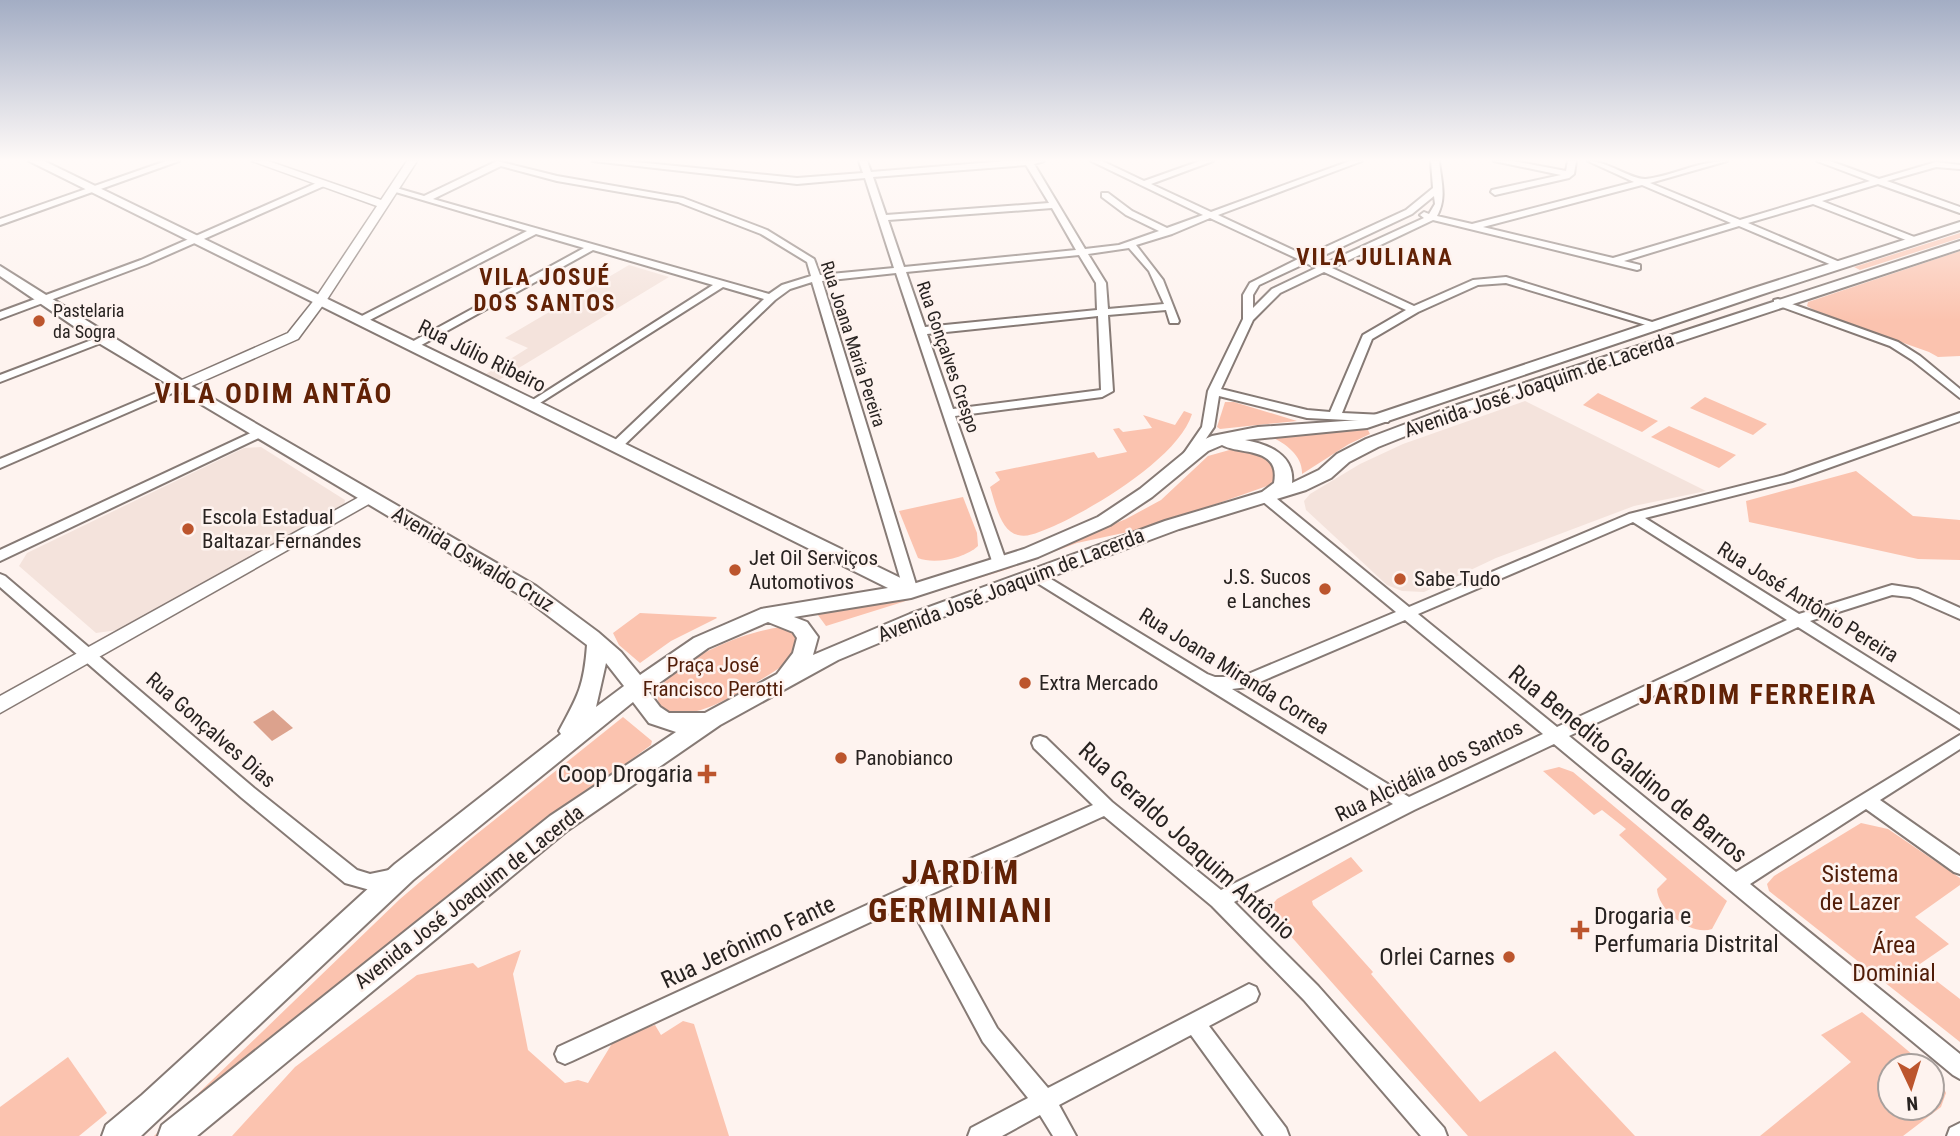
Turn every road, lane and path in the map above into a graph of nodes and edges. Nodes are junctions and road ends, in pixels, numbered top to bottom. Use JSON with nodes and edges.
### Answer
{"nodes":[{"id":1,"x":23,"y":214,"type":"edge"},
{"id":2,"x":141,"y":214,"type":"edge"},
{"id":3,"x":252,"y":214,"type":"edge"},
{"id":4,"x":377,"y":214,"type":"edge"},
{"id":5,"x":477,"y":214,"type":"edge"},
{"id":6,"x":714,"y":214,"type":"edge"},
{"id":7,"x":881,"y":214,"type":"edge"},
{"id":8,"x":935,"y":214,"type":"edge"},
{"id":9,"x":1060,"y":214,"type":"edge"},
{"id":10,"x":1131,"y":214,"type":"edge"},
{"id":11,"x":1208,"y":214,"type":"edge"},
{"id":12,"x":1217,"y":214,"type":"edge"},
{"id":13,"x":1405,"y":214,"type":"edge"},
{"id":14,"x":1418,"y":214,"type":"edge"},
{"id":15,"x":1434,"y":214,"type":"edge"},
{"id":16,"x":1521,"y":214,"type":"edge"},
{"id":17,"x":1719,"y":214,"type":"edge"},
{"id":18,"x":1770,"y":214,"type":"edge"},
{"id":19,"x":1847,"y":214,"type":"edge"},
{"id":20,"x":1212,"y":216,"type":"junction"},
{"id":21,"x":1432,"y":217,"type":"junction"},
{"id":22,"x":882,"y":218,"type":"junction"},
{"id":23,"x":0,"y":222,"type":"edge"},
{"id":24,"x":1740,"y":223,"type":"junction"},
{"id":25,"x":1960,"y":226,"type":"edge"},
{"id":26,"x":1471,"y":227,"type":"junction"},
{"id":27,"x":536,"y":231,"type":"junction"},
{"id":28,"x":1169,"y":232,"type":"junction"},
{"id":29,"x":193,"y":240,"type":"junction"},
{"id":30,"x":1914,"y":240,"type":"junction"},
{"id":31,"x":1131,"y":245,"type":"junction"},
{"id":32,"x":1960,"y":245,"type":"edge"},
{"id":33,"x":592,"y":247,"type":"junction"},
{"id":34,"x":1084,"y":254,"type":"junction"},
{"id":35,"x":1304,"y":259,"type":"junction"},
{"id":36,"x":1610,"y":262,"type":"junction"},
{"id":37,"x":1839,"y":265,"type":"junction"},
{"id":38,"x":1637,"y":267,"type":"dead end"},
{"id":39,"x":900,"y":269,"type":"junction"},
{"id":40,"x":1326,"y":269,"type":"junction"},
{"id":41,"x":0,"y":270,"type":"edge"},
{"id":42,"x":817,"y":278,"type":"junction"},
{"id":43,"x":721,"y":284,"type":"junction"},
{"id":44,"x":771,"y":298,"type":"junction"},
{"id":45,"x":46,"y":299,"type":"junction"},
{"id":46,"x":320,"y":301,"type":"junction"},
{"id":47,"x":1778,"y":303,"type":"junction"},
{"id":48,"x":1170,"y":306,"type":"junction"},
{"id":49,"x":1414,"y":310,"type":"junction"},
{"id":50,"x":1103,"y":313,"type":"junction"},
{"id":51,"x":0,"y":316,"type":"edge"},
{"id":52,"x":1248,"y":319,"type":"junction"},
{"id":53,"x":360,"y":321,"type":"junction"},
{"id":54,"x":1174,"y":321,"type":"dead end"},
{"id":55,"x":1660,"y":326,"type":"junction"},
{"id":56,"x":921,"y":331,"type":"junction"},
{"id":57,"x":102,"y":339,"type":"junction"},
{"id":58,"x":412,"y":346,"type":"junction"},
{"id":59,"x":0,"y":379,"type":"edge"},
{"id":60,"x":180,"y":386,"type":"junction"},
{"id":61,"x":1214,"y":391,"type":"junction"},
{"id":62,"x":1344,"y":393,"type":"junction"},
{"id":63,"x":1960,"y":395,"type":"edge"},
{"id":64,"x":531,"y":405,"type":"junction"},
{"id":65,"x":949,"y":413,"type":"junction"},
{"id":66,"x":1335,"y":415,"type":"junction"},
{"id":67,"x":1960,"y":417,"type":"edge"},
{"id":68,"x":1384,"y":419,"type":"junction"},
{"id":69,"x":259,"y":433,"type":"junction"},
{"id":70,"x":616,"y":446,"type":"junction"},
{"id":71,"x":1183,"y":463,"type":"junction"},
{"id":72,"x":0,"y":464,"type":"edge"},
{"id":73,"x":370,"y":496,"type":"junction"},
{"id":74,"x":1266,"y":497,"type":"junction"},
{"id":75,"x":1634,"y":517,"type":"junction"},
{"id":76,"x":0,"y":556,"type":"edge"},
{"id":77,"x":1000,"y":564,"type":"junction"},
{"id":78,"x":1036,"y":576,"type":"junction"},
{"id":79,"x":0,"y":579,"type":"edge"},
{"id":80,"x":911,"y":591,"type":"junction"},
{"id":81,"x":1407,"y":613,"type":"junction"},
{"id":82,"x":768,"y":614,"type":"junction"},
{"id":83,"x":1960,"y":614,"type":"edge"},
{"id":84,"x":1799,"y":621,"type":"junction"},
{"id":85,"x":597,"y":644,"type":"junction"},
{"id":86,"x":90,"y":656,"type":"junction"},
{"id":87,"x":1202,"y":678,"type":"junction"},
{"id":88,"x":1242,"y":683,"type":"junction"},
{"id":89,"x":638,"y":686,"type":"junction"},
{"id":90,"x":771,"y":689,"type":"junction"},
{"id":91,"x":0,"y":705,"type":"edge"},
{"id":92,"x":1248,"y":706,"type":"junction"},
{"id":93,"x":712,"y":719,"type":"junction"},
{"id":94,"x":1960,"y":723,"type":"edge"},
{"id":95,"x":1556,"y":736,"type":"junction"},
{"id":96,"x":1960,"y":741,"type":"edge"},
{"id":97,"x":1040,"y":743,"type":"dead end"},
{"id":98,"x":553,"y":751,"type":"junction"},
{"id":99,"x":1867,"y":800,"type":"junction"},
{"id":100,"x":1408,"y":805,"type":"junction"},
{"id":101,"x":1106,"y":807,"type":"junction"},
{"id":102,"x":1960,"y":866,"type":"edge"},
{"id":103,"x":404,"y":872,"type":"junction"},
{"id":104,"x":1735,"y":883,"type":"junction"},
{"id":105,"x":914,"y":892,"type":"junction"},
{"id":106,"x":1219,"y":900,"type":"junction"},
{"id":107,"x":1249,"y":993,"type":"dead end"},
{"id":108,"x":1194,"y":1022,"type":"junction"},
{"id":109,"x":565,"y":1054,"type":"dead end"},
{"id":110,"x":1960,"y":1068,"type":"edge"},
{"id":111,"x":1044,"y":1101,"type":"junction"},
{"id":112,"x":117,"y":1136,"type":"edge"},
{"id":113,"x":173,"y":1136,"type":"edge"},
{"id":114,"x":979,"y":1136,"type":"edge"},
{"id":115,"x":1065,"y":1136,"type":"edge"},
{"id":116,"x":1278,"y":1136,"type":"edge"},
{"id":117,"x":1436,"y":1136,"type":"edge"}],
"edges":[{"from":1,"to":23,"type":"street"},
{"from":2,"to":29,"type":"main road","name":"Rua Júlio Ribeiro"},
{"from":3,"to":29,"type":"street"},
{"from":4,"to":46,"type":"street"},
{"from":5,"to":27,"type":"street"},
{"from":6,"to":42,"type":"street","name":"Rua Joana Maria Pereira"},
{"from":7,"to":22,"type":"street","name":"Rua Gonçalves Crespo"},
{"from":8,"to":22,"type":"street"},
{"from":9,"to":34,"type":"street"},
{"from":10,"to":28,"type":"street"},
{"from":11,"to":20,"type":"street"},
{"from":12,"to":20,"type":"street"},
{"from":13,"to":35,"type":"street"},
{"from":14,"to":21,"type":"street"},
{"from":15,"to":21,"type":"street"},
{"from":16,"to":26,"type":"street"},
{"from":17,"to":24,"type":"street"},
{"from":18,"to":24,"type":"street"},
{"from":19,"to":30,"type":"street"},
{"from":20,"to":28,"type":"street"},
{"from":20,"to":35,"type":"street"},
{"from":21,"to":26,"type":"street"},
{"from":21,"to":40,"type":"street"},
{"from":22,"to":39,"type":"street","name":"Rua Gonçalves Crespo"},
{"from":24,"to":36,"type":"street"},
{"from":24,"to":37,"type":"street"},
{"from":25,"to":30,"type":"main road","name":"Avenida José Joaquim de Lacerda"},
{"from":26,"to":36,"type":"street"},
{"from":27,"to":33,"type":"street"},
{"from":27,"to":53,"type":"street"},
{"from":28,"to":31,"type":"street"},
{"from":29,"to":45,"type":"street"},
{"from":29,"to":46,"type":"main road","name":"Rua Júlio Ribeiro"},
{"from":30,"to":37,"type":"main road","name":"Avenida José Joaquim de Lacerda"},
{"from":31,"to":34,"type":"street"},
{"from":31,"to":48,"type":"street"},
{"from":32,"to":47,"type":"main road","name":"Avenida José Joaquim de Lacerda"},
{"from":33,"to":43,"type":"street"},
{"from":33,"to":58,"type":"street"},
{"from":34,"to":39,"type":"street"},
{"from":34,"to":50,"type":"street"},
{"from":35,"to":40,"type":"street"},
{"from":35,"to":52,"type":"street"},
{"from":36,"to":38,"type":"street"},
{"from":37,"to":55,"type":"main road","name":"Avenida José Joaquim de Lacerda"},
{"from":39,"to":42,"type":"street"},
{"from":39,"to":56,"type":"street","name":"Rua Gonçalves Crespo"},
{"from":40,"to":49,"type":"street"},
{"from":40,"to":52,"type":"street"},
{"from":41,"to":45,"type":"main road","name":"Avenida Oswaldo Cruz"},
{"from":42,"to":44,"type":"street"},
{"from":42,"to":80,"type":"street","name":"Rua Joana Maria Pereira"},
{"from":43,"to":44,"type":"street"},
{"from":43,"to":64,"type":"street"},
{"from":44,"to":70,"type":"street"},
{"from":45,"to":51,"type":"street"},
{"from":45,"to":57,"type":"main road","name":"Avenida Oswaldo Cruz"},
{"from":46,"to":53,"type":"main road","name":"Rua Júlio Ribeiro"},
{"from":46,"to":60,"type":"street"},
{"from":47,"to":63,"type":"street"},
{"from":47,"to":74,"type":"main road","name":"Avenida José Joaquim de Lacerda"},
{"from":48,"to":50,"type":"street"},
{"from":48,"to":54,"type":"street"},
{"from":49,"to":55,"type":"street"},
{"from":49,"to":62,"type":"street"},
{"from":50,"to":56,"type":"street"},
{"from":50,"to":65,"type":"street"},
{"from":52,"to":61,"type":"street"},
{"from":53,"to":58,"type":"main road","name":"Rua Júlio Ribeiro"},
{"from":55,"to":68,"type":"main road","name":"Avenida José Joaquim de Lacerda"},
{"from":56,"to":65,"type":"street","name":"Rua Gonçalves Crespo"},
{"from":57,"to":59,"type":"street"},
{"from":57,"to":60,"type":"main road","name":"Avenida Oswaldo Cruz"},
{"from":58,"to":64,"type":"main road","name":"Rua Júlio Ribeiro"},
{"from":60,"to":69,"type":"main road","name":"Avenida Oswaldo Cruz"},
{"from":60,"to":72,"type":"street"},
{"from":61,"to":66,"type":"street","name":"Avenida José Joaquim de Lacerda"},
{"from":61,"to":71,"type":"street"},
{"from":62,"to":66,"type":"street"},
{"from":62,"to":68,"type":"street"},
{"from":64,"to":70,"type":"main road","name":"Rua Júlio Ribeiro"},
{"from":65,"to":77,"type":"street","name":"Rua Gonçalves Crespo"},
{"from":66,"to":68,"type":"street","name":"Avenida José Joaquim de Lacerda"},
{"from":67,"to":75,"type":"street"},
{"from":68,"to":71,"type":"main road","name":"Avenida José Joaquim de Lacerda"},
{"from":69,"to":73,"type":"main road","name":"Avenida Oswaldo Cruz"},
{"from":69,"to":76,"type":"street"},
{"from":70,"to":80,"type":"main road","name":"Rua Júlio Ribeiro"},
{"from":71,"to":74,"type":"main road"},
{"from":71,"to":77,"type":"main road","name":"Avenida José Joaquim de Lacerda"},
{"from":73,"to":85,"type":"main road","name":"Avenida Oswaldo Cruz"},
{"from":73,"to":86,"type":"street"},
{"from":74,"to":78,"type":"main road","name":"Avenida José Joaquim de Lacerda"},
{"from":74,"to":81,"type":"street","name":"Rua Benedito Galdino de Barros"},
{"from":75,"to":81,"type":"street"},
{"from":75,"to":84,"type":"street","name":"Rua José Antônio Pereira"},
{"from":77,"to":80,"type":"main road","name":"Avenida José Joaquim de Lacerda"},
{"from":78,"to":87,"type":"street","name":"Rua Joana Miranda Correa"},
{"from":78,"to":90,"type":"main road","name":"Avenida José Joaquim de Lacerda"},
{"from":79,"to":86,"type":"street","name":"Rua Gonçalves Dias"},
{"from":80,"to":82,"type":"main road","name":"Avenida José Joaquim de Lacerda"},
{"from":81,"to":88,"type":"street"},
{"from":81,"to":95,"type":"street","name":"Rua Benedito Galdino de Barros"},
{"from":82,"to":89,"type":"main road","name":"Avenida José Joaquim de Lacerda"},
{"from":82,"to":90,"type":"main road"},
{"from":83,"to":84,"type":"street","name":"Rua Alcidália dos Santos"},
{"from":84,"to":94,"type":"street","name":"Rua José Antônio Pereira"},
{"from":84,"to":95,"type":"street","name":"Rua Alcidália dos Santos"},
{"from":85,"to":89,"type":"main road","name":"Avenida Oswaldo Cruz"},
{"from":85,"to":98,"type":"main road"},
{"from":86,"to":91,"type":"street"},
{"from":86,"to":103,"type":"street","name":"Rua Gonçalves Dias"},
{"from":87,"to":88,"type":"street"},
{"from":87,"to":92,"type":"street","name":"Rua Joana Miranda Correa"},
{"from":88,"to":92,"type":"street"},
{"from":89,"to":93,"type":"main road","name":"Avenida Oswaldo Cruz"},
{"from":89,"to":98,"type":"main road","name":"Avenida José Joaquim de Lacerda"},
{"from":90,"to":93,"type":"main road","name":"Avenida José Joaquim de Lacerda"},
{"from":92,"to":100,"type":"street","name":"Rua Joana Miranda Correa"},
{"from":93,"to":113,"type":"main road","name":"Avenida José Joaquim de Lacerda"},
{"from":95,"to":100,"type":"street","name":"Rua Alcidália dos Santos"},
{"from":95,"to":104,"type":"street","name":"Rua Benedito Galdino de Barros"},
{"from":96,"to":99,"type":"street"},
{"from":97,"to":101,"type":"street","name":"Rua Geraldo Joaquim Antônio"},
{"from":98,"to":103,"type":"main road","name":"Avenida José Joaquim de Lacerda"},
{"from":99,"to":102,"type":"street"},
{"from":99,"to":104,"type":"street"},
{"from":100,"to":106,"type":"street","name":"Rua Alcidália dos Santos"},
{"from":101,"to":105,"type":"street","name":"Rua Jerônimo Fante"},
{"from":101,"to":106,"type":"street","name":"Rua Geraldo Joaquim Antônio"},
{"from":103,"to":112,"type":"main road","name":"Avenida José Joaquim de Lacerda"},
{"from":104,"to":110,"type":"street","name":"Rua Benedito Galdino de Barros"},
{"from":105,"to":109,"type":"street","name":"Rua Jerônimo Fante"},
{"from":105,"to":111,"type":"street"},
{"from":106,"to":117,"type":"street","name":"Rua Geraldo Joaquim Antônio"},
{"from":107,"to":108,"type":"street"},
{"from":108,"to":111,"type":"street"},
{"from":108,"to":116,"type":"street"},
{"from":111,"to":114,"type":"street"},
{"from":111,"to":115,"type":"street"}]}
